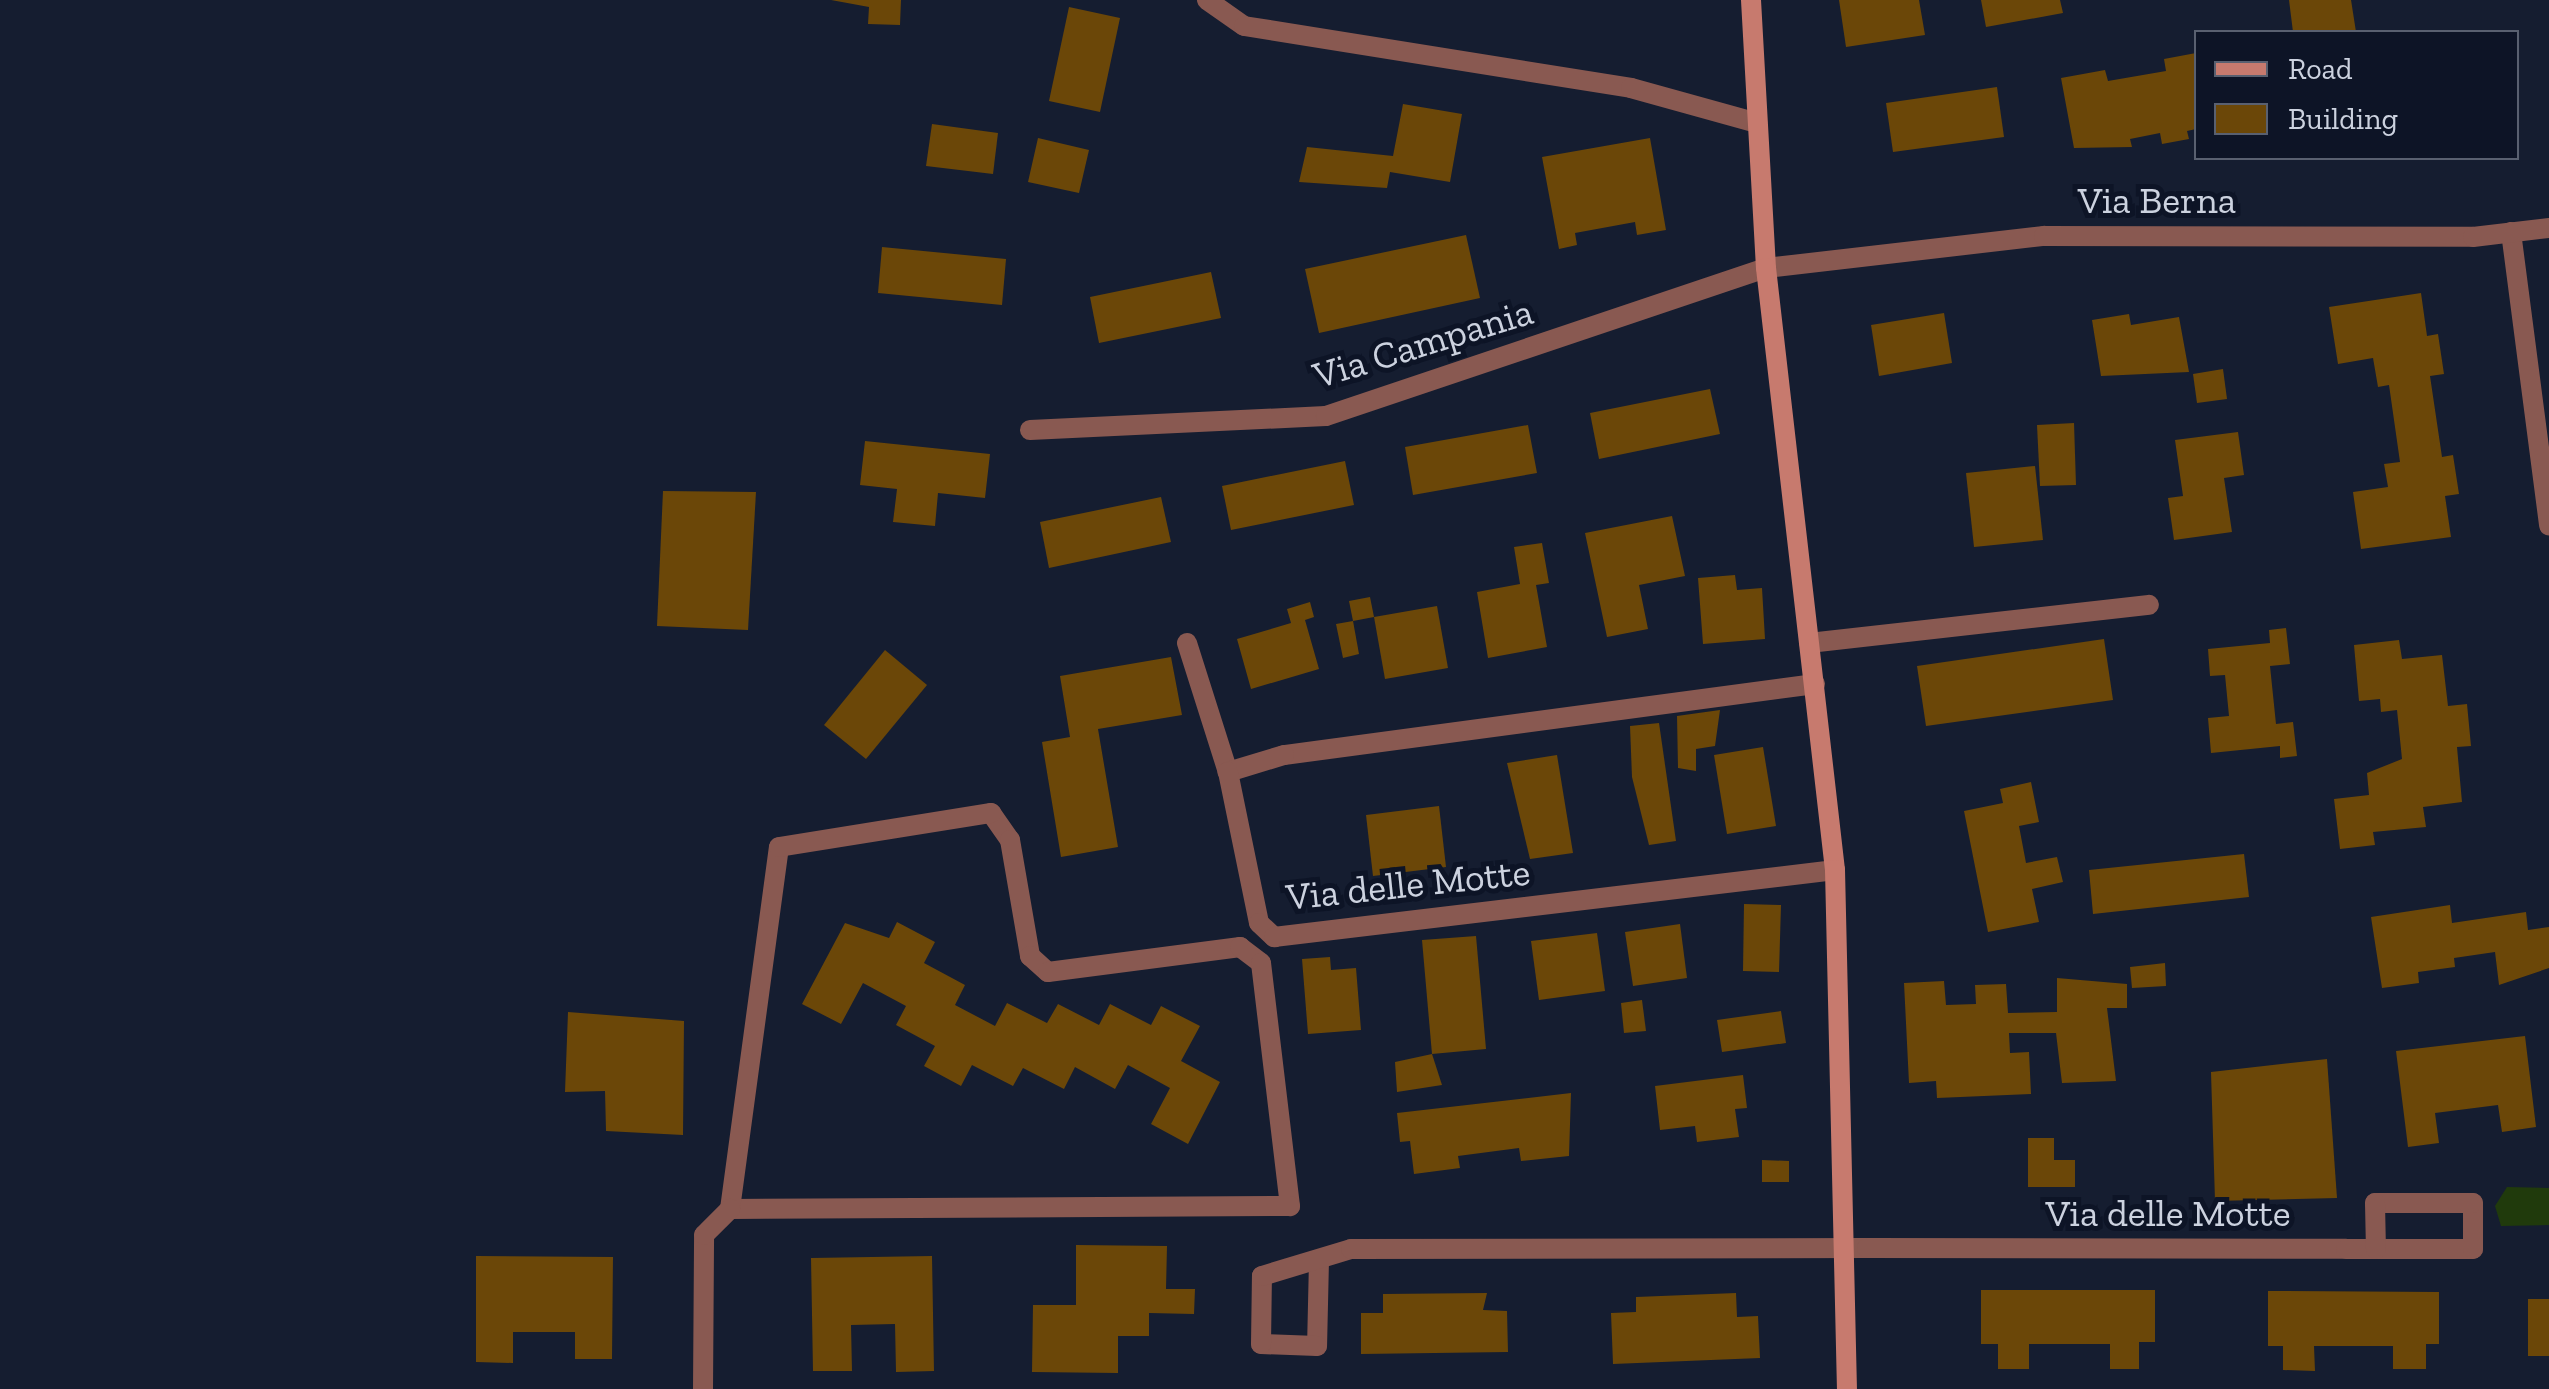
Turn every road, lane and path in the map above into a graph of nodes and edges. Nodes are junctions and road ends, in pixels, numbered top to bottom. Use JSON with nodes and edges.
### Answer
{"nodes":[{"id":1,"x":1207,"y":0,"type":"edge"},
{"id":2,"x":1751,"y":0,"type":"edge"},
{"id":3,"x":1757,"y":123,"type":"junction"},
{"id":4,"x":2549,"y":228,"type":"edge"},
{"id":5,"x":2511,"y":232,"type":"junction"},
{"id":6,"x":1766,"y":268,"type":"junction"},
{"id":7,"x":1030,"y":430,"type":"dead end"},
{"id":8,"x":2549,"y":526,"type":"edge"},
{"id":9,"x":2149,"y":605,"type":"dead end"},
{"id":10,"x":1810,"y":642,"type":"junction"},
{"id":11,"x":1187,"y":643,"type":"dead end"},
{"id":12,"x":1815,"y":684,"type":"junction"},
{"id":13,"x":1228,"y":772,"type":"junction"},
{"id":14,"x":1835,"y":870,"type":"junction"},
{"id":15,"x":735,"y":1170,"type":"junction"},
{"id":16,"x":730,"y":1209,"type":"junction"},
{"id":17,"x":782,"y":1209,"type":"junction"},
{"id":18,"x":1840,"y":1249,"type":"junction"},
{"id":19,"x":2376,"y":1249,"type":"junction"},
{"id":20,"x":1318,"y":1260,"type":"junction"},
{"id":21,"x":703,"y":1389,"type":"edge"},
{"id":22,"x":1847,"y":1389,"type":"edge"}],
"edges":[{"from":1,"to":3,"type":"street"},
{"from":2,"to":3,"type":"street"},
{"from":3,"to":6,"type":"street"},
{"from":4,"to":5,"type":"street","name":"Via Berna"},
{"from":5,"to":6,"type":"street","name":"Via Berna"},
{"from":5,"to":8,"type":"street"},
{"from":6,"to":7,"type":"street","name":"Via Campania"},
{"from":6,"to":10,"type":"street"},
{"from":9,"to":10,"type":"street"},
{"from":10,"to":12,"type":"street"},
{"from":11,"to":13,"type":"street","name":"Via delle Motte"},
{"from":12,"to":13,"type":"street"},
{"from":12,"to":14,"type":"street"},
{"from":13,"to":14,"type":"street","name":"Via delle Motte"},
{"from":14,"to":18,"type":"street"},
{"from":15,"to":16,"type":"street"},
{"from":15,"to":17,"type":"street"},
{"from":15,"to":17,"type":"street"},
{"from":16,"to":17,"type":"street"},
{"from":16,"to":21,"type":"street"},
{"from":18,"to":19,"type":"street","name":"Via delle Motte"},
{"from":18,"to":20,"type":"street","name":"Via delle Motte"},
{"from":18,"to":22,"type":"street"},
{"from":19,"to":19,"type":"street","name":"Via delle Motte"},
{"from":20,"to":20,"type":"street","name":"Via delle Motte"}]}
